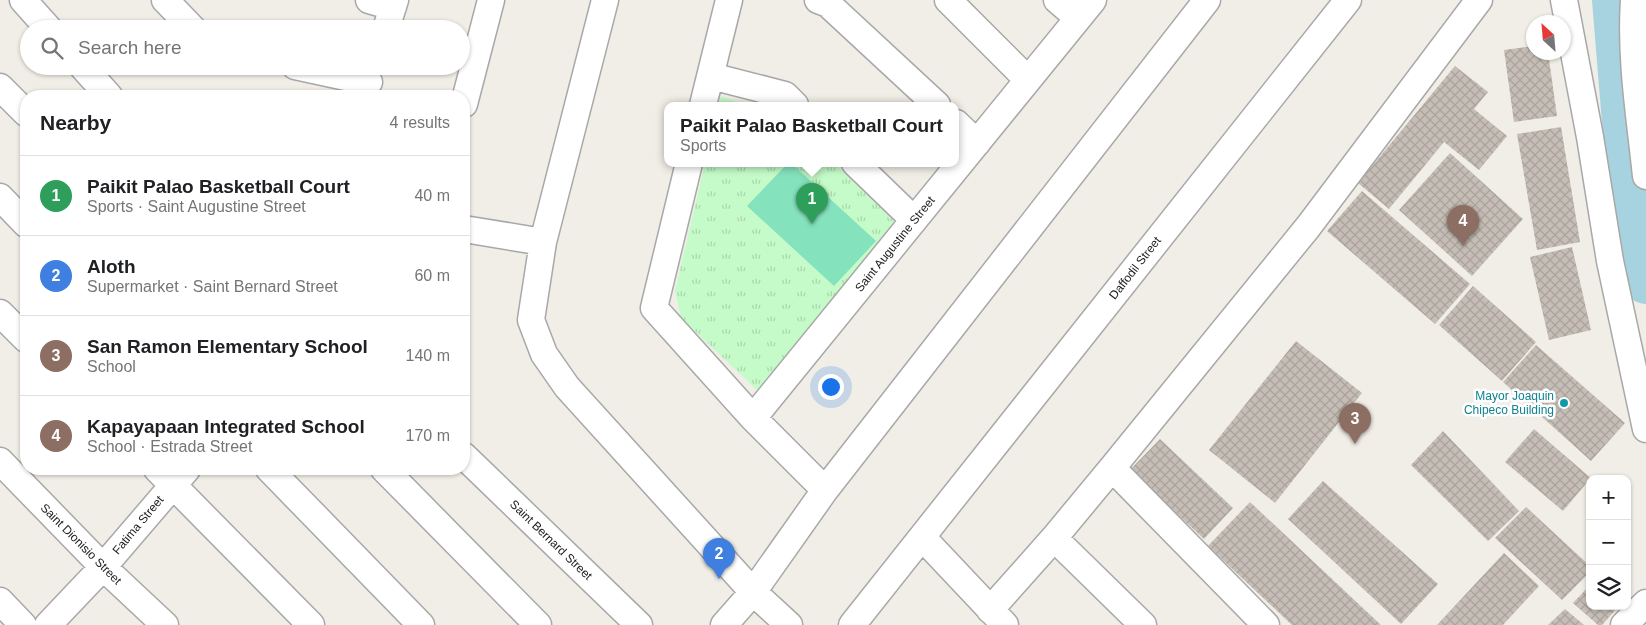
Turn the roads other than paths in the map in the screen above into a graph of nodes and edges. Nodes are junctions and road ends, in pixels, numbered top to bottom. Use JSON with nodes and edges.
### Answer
{"nodes":[{"id":1,"x":23,"y":0,"type":"edge"},
{"id":2,"x":165,"y":0,"type":"edge"},
{"id":3,"x":491,"y":0,"type":"edge"},
{"id":4,"x":605,"y":0,"type":"edge"},
{"id":5,"x":729,"y":0,"type":"edge"},
{"id":6,"x":818,"y":0,"type":"edge"},
{"id":7,"x":948,"y":0,"type":"edge"},
{"id":8,"x":1057,"y":0,"type":"edge"},
{"id":9,"x":1348,"y":0,"type":"edge"},
{"id":10,"x":1479,"y":0,"type":"edge"},
{"id":11,"x":1564,"y":0,"type":"edge"},
{"id":12,"x":1634,"y":0,"type":"edge"},
{"id":13,"x":1199,"y":3,"type":"edge"},
{"id":14,"x":1086,"y":9,"type":"edge"},
{"id":15,"x":41,"y":20,"type":"edge"},
{"id":16,"x":184,"y":20,"type":"edge"},
{"id":17,"x":90,"y":75,"type":"edge"},
{"id":18,"x":340,"y":75,"type":"edge"},
{"id":19,"x":710,"y":76,"type":"junction"},
{"id":20,"x":1028,"y":80,"type":"junction"},
{"id":21,"x":370,"y":81,"type":"edge"},
{"id":22,"x":0,"y":87,"type":"edge"},
{"id":23,"x":104,"y":90,"type":"edge"},
{"id":24,"x":468,"y":90,"type":"edge"},
{"id":25,"x":704,"y":102,"type":"edge"},
{"id":26,"x":792,"y":102,"type":"edge"},
{"id":27,"x":934,"y":102,"type":"edge"},
{"id":28,"x":20,"y":107,"type":"edge"},
{"id":29,"x":959,"y":126,"type":"edge"},
{"id":30,"x":977,"y":143,"type":"junction"},
{"id":31,"x":959,"y":165,"type":"edge"},
{"id":32,"x":688,"y":167,"type":"edge"},
{"id":33,"x":859,"y":167,"type":"edge"},
{"id":34,"x":957,"y":167,"type":"edge"},
{"id":35,"x":1646,"y":176,"type":"edge"},
{"id":36,"x":0,"y":197,"type":"edge"},
{"id":37,"x":20,"y":218,"type":"edge"},
{"id":38,"x":914,"y":220,"type":"junction"},
{"id":39,"x":470,"y":230,"type":"edge"},
{"id":40,"x":543,"y":242,"type":"junction"},
{"id":41,"x":0,"y":313,"type":"edge"},
{"id":42,"x":20,"y":333,"type":"edge"},
{"id":43,"x":753,"y":418,"type":"junction"},
{"id":44,"x":1646,"y":429,"type":"edge"},
{"id":45,"x":0,"y":461,"type":"edge"},
{"id":46,"x":470,"y":462,"type":"edge"},
{"id":47,"x":1112,"y":468,"type":"junction"},
{"id":48,"x":171,"y":475,"type":"edge"},
{"id":49,"x":173,"y":475,"type":"edge"},
{"id":50,"x":275,"y":475,"type":"edge"},
{"id":51,"x":390,"y":475,"type":"edge"},
{"id":52,"x":825,"y":490,"type":"junction"},
{"id":53,"x":922,"y":537,"type":"junction"},
{"id":54,"x":1054,"y":538,"type":"junction"},
{"id":55,"x":103,"y":567,"type":"junction"},
{"id":56,"x":753,"y":592,"type":"junction"},
{"id":57,"x":0,"y":601,"type":"edge"},
{"id":58,"x":1646,"y":603,"type":"edge"},
{"id":59,"x":997,"y":618,"type":"edge"},
{"id":60,"x":23,"y":625,"type":"edge"},
{"id":61,"x":48,"y":625,"type":"edge"},
{"id":62,"x":165,"y":625,"type":"edge"},
{"id":63,"x":311,"y":625,"type":"edge"},
{"id":64,"x":420,"y":625,"type":"edge"},
{"id":65,"x":538,"y":625,"type":"edge"},
{"id":66,"x":639,"y":625,"type":"edge"},
{"id":67,"x":724,"y":625,"type":"edge"},
{"id":68,"x":789,"y":625,"type":"edge"},
{"id":69,"x":852,"y":625,"type":"edge"},
{"id":70,"x":1143,"y":625,"type":"edge"},
{"id":71,"x":1266,"y":625,"type":"edge"},
{"id":72,"x":1624,"y":625,"type":"edge"}],
"edges":[{"from":1,"to":15,"type":"street"},
{"from":2,"to":16,"type":"street"},
{"from":3,"to":24,"type":"street"},
{"from":4,"to":40,"type":"street"},
{"from":5,"to":19,"type":"street"},
{"from":6,"to":27,"type":"street"},
{"from":7,"to":20,"type":"street"},
{"from":8,"to":14,"type":"street"},
{"from":9,"to":53,"type":"street","name":"Daffodil Street"},
{"from":10,"to":47,"type":"street"},
{"from":11,"to":44,"type":"street"},
{"from":12,"to":35,"type":"street"},
{"from":13,"to":52,"type":"street"},
{"from":14,"to":20,"type":"street","name":"Saint Augustine Street"},
{"from":17,"to":23,"type":"street"},
{"from":18,"to":21,"type":"street"},
{"from":19,"to":25,"type":"street"},
{"from":19,"to":26,"type":"street"},
{"from":20,"to":30,"type":"street","name":"Saint Augustine Street"},
{"from":22,"to":28,"type":"street"},
{"from":29,"to":30,"type":"street"},
{"from":30,"to":31,"type":"street","name":"Saint Augustine Street"},
{"from":32,"to":43,"type":"street"},
{"from":33,"to":38,"type":"street"},
{"from":34,"to":38,"type":"street","name":"Saint Augustine Street"},
{"from":36,"to":37,"type":"street"},
{"from":38,"to":43,"type":"street","name":"Saint Augustine Street"},
{"from":39,"to":40,"type":"street"},
{"from":40,"to":56,"type":"street"},
{"from":41,"to":42,"type":"street"},
{"from":43,"to":52,"type":"street"},
{"from":45,"to":55,"type":"street","name":"Saint Dionisio Street"},
{"from":46,"to":66,"type":"street","name":"Saint Bernard Street"},
{"from":47,"to":54,"type":"street"},
{"from":47,"to":71,"type":"street"},
{"from":48,"to":55,"type":"street","name":"Fatima Street"},
{"from":49,"to":63,"type":"street"},
{"from":50,"to":64,"type":"street"},
{"from":51,"to":65,"type":"street"},
{"from":52,"to":56,"type":"street"},
{"from":53,"to":59,"type":"street"},
{"from":53,"to":69,"type":"street","name":"Daffodil Street"},
{"from":54,"to":59,"type":"street"},
{"from":54,"to":70,"type":"street"},
{"from":55,"to":61,"type":"street","name":"Fatima Street"},
{"from":55,"to":62,"type":"street","name":"Saint Dionisio Street"},
{"from":56,"to":67,"type":"street"},
{"from":56,"to":68,"type":"street"},
{"from":57,"to":60,"type":"street"},
{"from":58,"to":72,"type":"street"}]}
